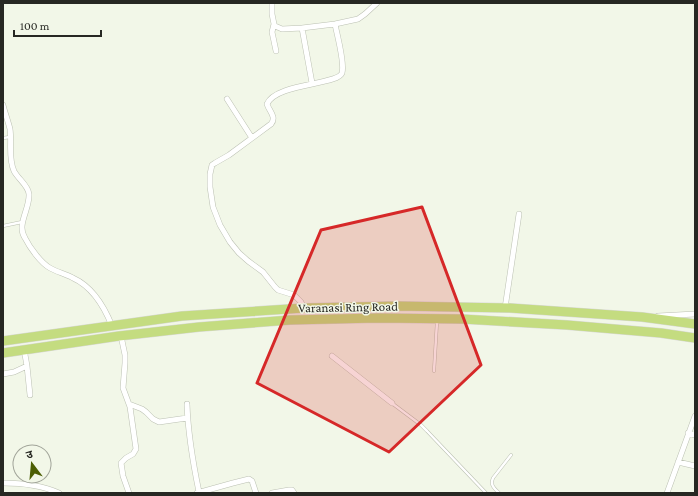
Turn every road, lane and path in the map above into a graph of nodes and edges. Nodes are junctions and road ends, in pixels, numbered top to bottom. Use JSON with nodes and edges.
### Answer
{"nodes":[{"id":1,"x":272,"y":3,"type":"edge"},
{"id":2,"x":377,"y":3,"type":"edge"},
{"id":3,"x":274,"y":24,"type":"junction"},
{"id":4,"x":335,"y":24,"type":"junction"},
{"id":5,"x":302,"y":28,"type":"junction"},
{"id":6,"x":276,"y":51,"type":"dead end"},
{"id":7,"x":312,"y":83,"type":"junction"},
{"id":8,"x":227,"y":99,"type":"dead end"},
{"id":9,"x":3,"y":106,"type":"edge"},
{"id":10,"x":10,"y":137,"type":"junction"},
{"id":11,"x":3,"y":138,"type":"edge"},
{"id":12,"x":252,"y":138,"type":"junction"},
{"id":13,"x":519,"y":214,"type":"dead end"},
{"id":14,"x":23,"y":222,"type":"junction"},
{"id":15,"x":3,"y":226,"type":"edge"},
{"id":16,"x":304,"y":308,"type":"junction"},
{"id":17,"x":505,"y":308,"type":"junction"},
{"id":18,"x":695,"y":314,"type":"edge"},
{"id":19,"x":642,"y":317,"type":"junction"},
{"id":20,"x":437,"y":319,"type":"junction"},
{"id":21,"x":695,"y":324,"type":"edge"},
{"id":22,"x":112,"y":326,"type":"junction"},
{"id":23,"x":121,"y":336,"type":"junction"},
{"id":24,"x":695,"y":338,"type":"edge"},
{"id":25,"x":3,"y":341,"type":"edge"},
{"id":26,"x":24,"y":349,"type":"junction"},
{"id":27,"x":3,"y":353,"type":"edge"},
{"id":28,"x":332,"y":356,"type":"dead end"},
{"id":29,"x":27,"y":366,"type":"junction"},
{"id":30,"x":434,"y":371,"type":"dead end"},
{"id":31,"x":3,"y":374,"type":"edge"},
{"id":32,"x":30,"y":395,"type":"dead end"},
{"id":33,"x":392,"y":403,"type":"joint"},
{"id":34,"x":129,"y":404,"type":"junction"},
{"id":35,"x":187,"y":404,"type":"dead end"},
{"id":36,"x":695,"y":416,"type":"edge"},
{"id":37,"x":188,"y":418,"type":"junction"},
{"id":38,"x":688,"y":433,"type":"junction"},
{"id":39,"x":695,"y":434,"type":"edge"},
{"id":40,"x":511,"y":455,"type":"dead end"},
{"id":41,"x":678,"y":462,"type":"junction"},
{"id":42,"x":695,"y":466,"type":"edge"},
{"id":43,"x":3,"y":483,"type":"edge"},
{"id":44,"x":214,"y":491,"type":"edge"},
{"id":45,"x":59,"y":493,"type":"edge"},
{"id":46,"x":129,"y":493,"type":"edge"},
{"id":47,"x":198,"y":493,"type":"edge"},
{"id":48,"x":256,"y":493,"type":"edge"},
{"id":49,"x":272,"y":493,"type":"edge"},
{"id":50,"x":294,"y":493,"type":"edge"},
{"id":51,"x":486,"y":493,"type":"edge"},
{"id":52,"x":499,"y":493,"type":"edge"},
{"id":53,"x":667,"y":493,"type":"edge"}],
"edges":[{"from":1,"to":3,"type":"street"},
{"from":2,"to":4,"type":"street"},
{"from":3,"to":5,"type":"street"},
{"from":3,"to":6,"type":"street"},
{"from":4,"to":5,"type":"street"},
{"from":4,"to":7,"type":"street"},
{"from":5,"to":7,"type":"street"},
{"from":7,"to":12,"type":"street"},
{"from":8,"to":12,"type":"street"},
{"from":9,"to":10,"type":"street"},
{"from":10,"to":11,"type":"lane"},
{"from":10,"to":14,"type":"street"},
{"from":12,"to":16,"type":"street"},
{"from":13,"to":17,"type":"street"},
{"from":14,"to":15,"type":"lane"},
{"from":14,"to":22,"type":"street"},
{"from":16,"to":17,"type":"highway","name":"Varanasi Ring Road"},
{"from":16,"to":22,"type":"highway","name":"Varanasi Ring Road"},
{"from":17,"to":19,"type":"highway","name":"Varanasi Ring Road"},
{"from":18,"to":19,"type":"street"},
{"from":19,"to":21,"type":"highway","name":"Varanasi Ring Road"},
{"from":20,"to":23,"type":"highway","name":"Varanasi Ring Road"},
{"from":20,"to":24,"type":"highway","name":"Varanasi Ring Road"},
{"from":20,"to":30,"type":"lane"},
{"from":22,"to":25,"type":"highway","name":"Varanasi Ring Road"},
{"from":23,"to":26,"type":"highway","name":"Varanasi Ring Road"},
{"from":23,"to":34,"type":"street"},
{"from":26,"to":27,"type":"highway","name":"Varanasi Ring Road"},
{"from":26,"to":29,"type":"street"},
{"from":28,"to":33,"type":"street"},
{"from":29,"to":31,"type":"street"},
{"from":29,"to":32,"type":"street"},
{"from":33,"to":51,"type":"lane"},
{"from":34,"to":37,"type":"street"},
{"from":34,"to":46,"type":"street"},
{"from":35,"to":37,"type":"street"},
{"from":36,"to":38,"type":"street"},
{"from":37,"to":47,"type":"street"},
{"from":38,"to":39,"type":"street"},
{"from":38,"to":41,"type":"street"},
{"from":40,"to":52,"type":"lane"},
{"from":41,"to":42,"type":"street"},
{"from":41,"to":53,"type":"street"},
{"from":43,"to":45,"type":"street"},
{"from":44,"to":47,"type":"street"},
{"from":44,"to":48,"type":"street"},
{"from":49,"to":50,"type":"street"}]}
